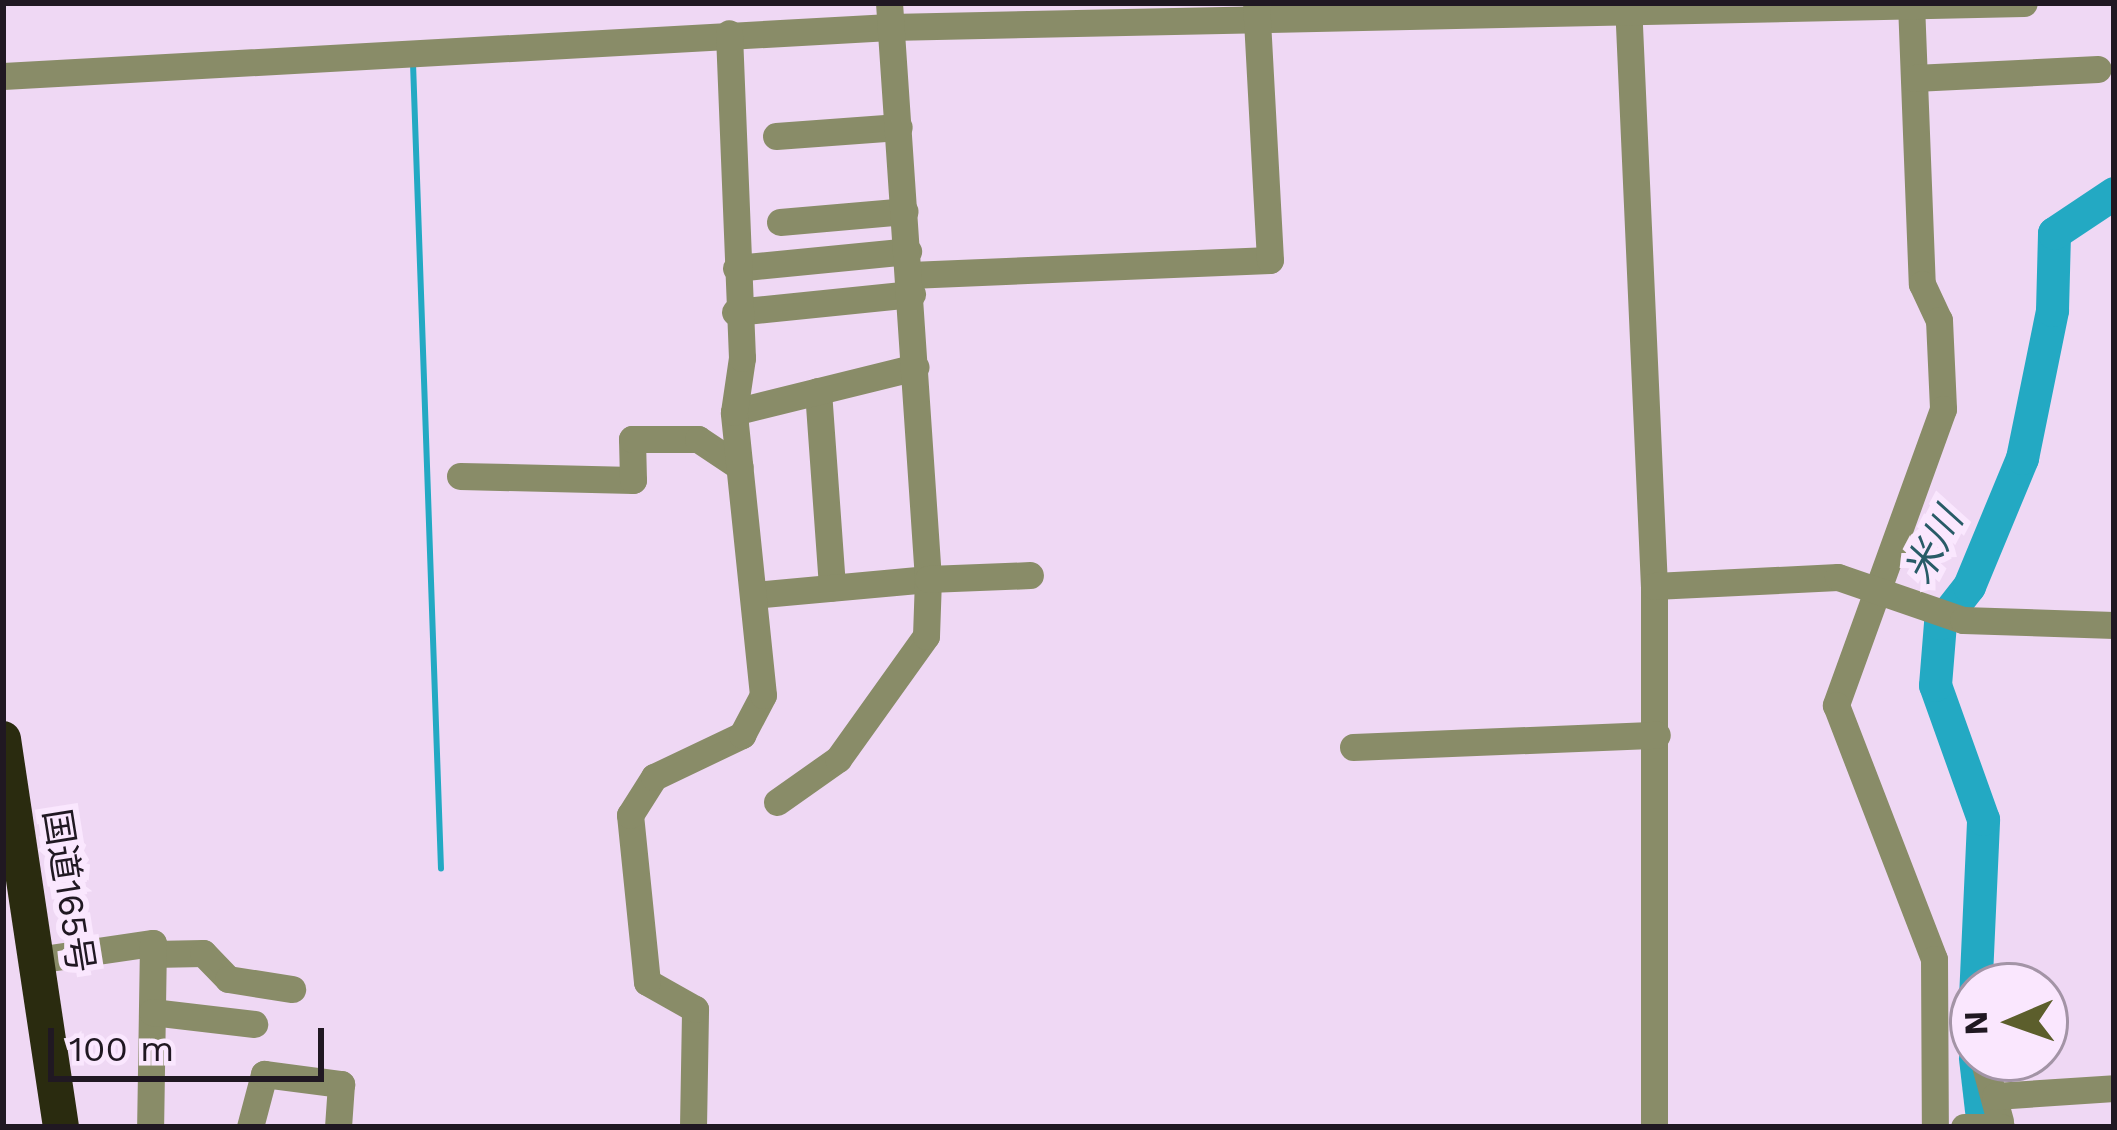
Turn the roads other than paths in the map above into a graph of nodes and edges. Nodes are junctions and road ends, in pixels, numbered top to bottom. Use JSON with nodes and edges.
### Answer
{"nodes":[{"id":1,"x":2024,"y":3,"type":"edge"},
{"id":2,"x":1911,"y":5,"type":"edge"},
{"id":3,"x":1628,"y":7,"type":"edge"},
{"id":4,"x":1256,"y":14,"type":"edge"},
{"id":5,"x":890,"y":15,"type":"edge"},
{"id":6,"x":729,"y":33,"type":"junction"},
{"id":7,"x":2098,"y":69,"type":"dead end"},
{"id":8,"x":3,"y":76,"type":"edge"},
{"id":9,"x":1914,"y":78,"type":"junction"},
{"id":10,"x":898,"y":127,"type":"junction"},
{"id":11,"x":776,"y":136,"type":"dead end"},
{"id":12,"x":905,"y":211,"type":"junction"},
{"id":13,"x":780,"y":222,"type":"dead end"},
{"id":14,"x":736,"y":268,"type":"junction"},
{"id":15,"x":910,"y":273,"type":"junction"},
{"id":16,"x":735,"y":312,"type":"junction"},
{"id":17,"x":916,"y":367,"type":"junction"},
{"id":18,"x":818,"y":391,"type":"junction"},
{"id":19,"x":734,"y":412,"type":"junction"},
{"id":20,"x":740,"y":467,"type":"junction"},
{"id":21,"x":460,"y":476,"type":"dead end"},
{"id":22,"x":1030,"y":575,"type":"dead end"},
{"id":23,"x":928,"y":579,"type":"junction"},
{"id":24,"x":1877,"y":583,"type":"junction"},
{"id":25,"x":1654,"y":586,"type":"junction"},
{"id":26,"x":832,"y":588,"type":"junction"},
{"id":27,"x":753,"y":595,"type":"junction"},
{"id":28,"x":2114,"y":625,"type":"edge"},
{"id":29,"x":1657,"y":735,"type":"junction"},
{"id":30,"x":3,"y":739,"type":"edge"},
{"id":31,"x":1353,"y":747,"type":"dead end"},
{"id":32,"x":777,"y":802,"type":"dead end"},
{"id":33,"x":153,"y":955,"type":"junction"},
{"id":34,"x":36,"y":960,"type":"junction"},
{"id":35,"x":292,"y":989,"type":"dead end"},
{"id":36,"x":152,"y":1012,"type":"junction"},
{"id":37,"x":254,"y":1024,"type":"dead end"},
{"id":38,"x":1990,"y":1082,"type":"edge"},
{"id":39,"x":2114,"y":1088,"type":"edge"},
{"id":40,"x":1999,"y":1115,"type":"edge"},
{"id":41,"x":61,"y":1127,"type":"edge"},
{"id":42,"x":150,"y":1127,"type":"edge"},
{"id":43,"x":250,"y":1127,"type":"edge"},
{"id":44,"x":338,"y":1127,"type":"edge"},
{"id":45,"x":693,"y":1127,"type":"edge"},
{"id":46,"x":1654,"y":1127,"type":"edge"},
{"id":47,"x":1935,"y":1127,"type":"edge"},
{"id":48,"x":1964,"y":1127,"type":"edge"}],
"edges":[{"from":1,"to":2,"type":"street"},
{"from":2,"to":3,"type":"street"},
{"from":2,"to":9,"type":"street"},
{"from":3,"to":4,"type":"street"},
{"from":3,"to":25,"type":"street"},
{"from":4,"to":5,"type":"street"},
{"from":4,"to":15,"type":"street"},
{"from":5,"to":6,"type":"street"},
{"from":5,"to":10,"type":"street"},
{"from":6,"to":8,"type":"street"},
{"from":6,"to":14,"type":"street"},
{"from":7,"to":9,"type":"street"},
{"from":9,"to":24,"type":"street"},
{"from":10,"to":11,"type":"street"},
{"from":10,"to":12,"type":"street"},
{"from":12,"to":13,"type":"street"},
{"from":12,"to":15,"type":"street"},
{"from":14,"to":15,"type":"street"},
{"from":14,"to":16,"type":"street"},
{"from":15,"to":16,"type":"street"},
{"from":15,"to":17,"type":"street"},
{"from":16,"to":19,"type":"street"},
{"from":17,"to":18,"type":"street"},
{"from":17,"to":23,"type":"street"},
{"from":18,"to":19,"type":"street"},
{"from":18,"to":26,"type":"street"},
{"from":19,"to":20,"type":"street"},
{"from":20,"to":21,"type":"street"},
{"from":20,"to":27,"type":"street"},
{"from":22,"to":23,"type":"street"},
{"from":23,"to":26,"type":"street"},
{"from":23,"to":32,"type":"street"},
{"from":24,"to":25,"type":"street"},
{"from":24,"to":28,"type":"street"},
{"from":24,"to":47,"type":"street"},
{"from":25,"to":29,"type":"street"},
{"from":26,"to":27,"type":"street"},
{"from":27,"to":45,"type":"street"},
{"from":29,"to":31,"type":"street"},
{"from":29,"to":46,"type":"street"},
{"from":30,"to":34,"type":"highway","name":"国道165号"},
{"from":33,"to":34,"type":"street"},
{"from":33,"to":35,"type":"street"},
{"from":33,"to":36,"type":"street"},
{"from":34,"to":41,"type":"highway","name":"国道165号"},
{"from":36,"to":37,"type":"street"},
{"from":36,"to":42,"type":"street"},
{"from":38,"to":40,"type":"street"},
{"from":39,"to":40,"type":"street"},
{"from":40,"to":48,"type":"street"},
{"from":43,"to":44,"type":"street"}]}
